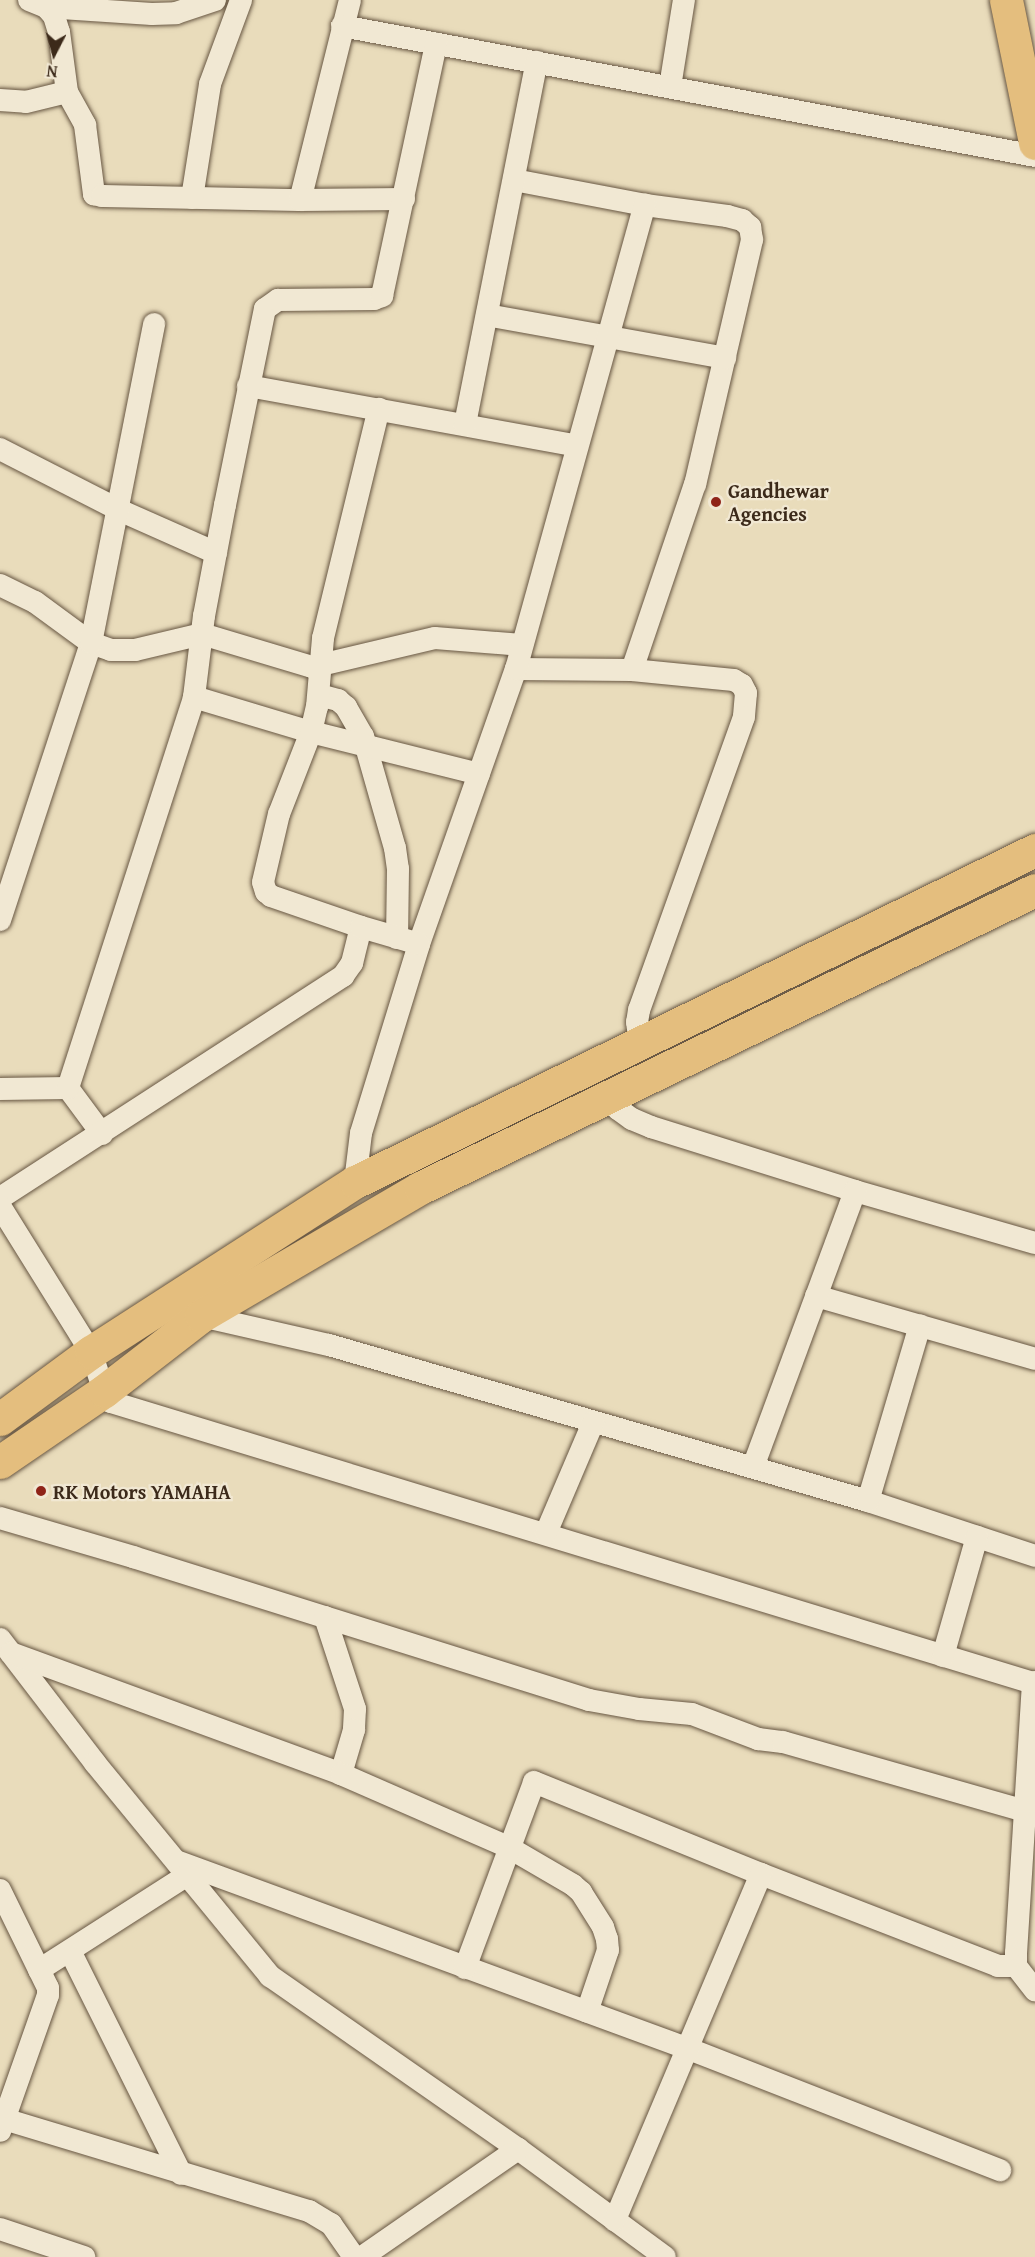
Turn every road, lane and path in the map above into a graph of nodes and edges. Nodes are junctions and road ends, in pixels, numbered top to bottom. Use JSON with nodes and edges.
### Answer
{"nodes":[{"id":1,"x":215,"y":0,"type":"edge"},
{"id":2,"x":241,"y":0,"type":"edge"},
{"id":3,"x":350,"y":0,"type":"edge"},
{"id":4,"x":684,"y":0,"type":"edge"},
{"id":5,"x":1006,"y":0,"type":"edge"},
{"id":6,"x":38,"y":4,"type":"edge"},
{"id":7,"x":342,"y":26,"type":"junction"},
{"id":8,"x":436,"y":44,"type":"junction"},
{"id":9,"x":537,"y":62,"type":"junction"},
{"id":10,"x":670,"y":87,"type":"junction"},
{"id":11,"x":67,"y":92,"type":"junction"},
{"id":12,"x":0,"y":100,"type":"edge"},
{"id":13,"x":1035,"y":143,"type":"edge"},
{"id":14,"x":1035,"y":156,"type":"edge"},
{"id":15,"x":514,"y":180,"type":"junction"},
{"id":16,"x":192,"y":198,"type":"junction"},
{"id":17,"x":404,"y":199,"type":"junction"},
{"id":18,"x":300,"y":200,"type":"junction"},
{"id":19,"x":645,"y":205,"type":"junction"},
{"id":20,"x":487,"y":315,"type":"junction"},
{"id":21,"x":154,"y":324,"type":"dead end"},
{"id":22,"x":608,"y":338,"type":"junction"},
{"id":23,"x":725,"y":358,"type":"junction"},
{"id":24,"x":248,"y":386,"type":"junction"},
{"id":25,"x":379,"y":408,"type":"junction"},
{"id":26,"x":465,"y":424,"type":"junction"},
{"id":27,"x":578,"y":446,"type":"junction"},
{"id":28,"x":0,"y":449,"type":"edge"},
{"id":29,"x":119,"y":510,"type":"junction"},
{"id":30,"x":216,"y":553,"type":"junction"},
{"id":31,"x":0,"y":585,"type":"edge"},
{"id":32,"x":202,"y":634,"type":"junction"},
{"id":33,"x":91,"y":643,"type":"junction"},
{"id":34,"x":522,"y":645,"type":"junction"},
{"id":35,"x":321,"y":666,"type":"junction"},
{"id":36,"x":516,"y":669,"type":"junction"},
{"id":37,"x":632,"y":670,"type":"junction"},
{"id":38,"x":319,"y":695,"type":"junction"},
{"id":39,"x":194,"y":697,"type":"junction"},
{"id":40,"x":311,"y":732,"type":"junction"},
{"id":41,"x":366,"y":746,"type":"junction"},
{"id":42,"x":479,"y":774,"type":"junction"},
{"id":43,"x":1035,"y":850,"type":"edge"},
{"id":44,"x":1035,"y":890,"type":"edge"},
{"id":45,"x":0,"y":920,"type":"edge"},
{"id":46,"x":361,"y":927,"type":"junction"},
{"id":47,"x":397,"y":938,"type":"junction"},
{"id":48,"x":419,"y":944,"type":"junction"},
{"id":49,"x":640,"y":1044,"type":"junction"},
{"id":50,"x":68,"y":1088,"type":"junction"},
{"id":51,"x":0,"y":1089,"type":"edge"},
{"id":52,"x":611,"y":1095,"type":"junction"},
{"id":53,"x":102,"y":1134,"type":"junction"},
{"id":54,"x":355,"y":1182,"type":"junction"},
{"id":55,"x":855,"y":1191,"type":"junction"},
{"id":56,"x":0,"y":1198,"type":"edge"},
{"id":57,"x":0,"y":1206,"type":"edge"},
{"id":58,"x":1035,"y":1243,"type":"edge"},
{"id":59,"x":816,"y":1296,"type":"junction"},
{"id":60,"x":201,"y":1316,"type":"junction"},
{"id":61,"x":920,"y":1326,"type":"junction"},
{"id":62,"x":91,"y":1352,"type":"junction"},
{"id":63,"x":1035,"y":1359,"type":"edge"},
{"id":64,"x":104,"y":1391,"type":"junction"},
{"id":65,"x":0,"y":1419,"type":"edge"},
{"id":66,"x":593,"y":1423,"type":"junction"},
{"id":67,"x":0,"y":1462,"type":"edge"},
{"id":68,"x":753,"y":1467,"type":"junction"},
{"id":69,"x":868,"y":1501,"type":"junction"},
{"id":70,"x":0,"y":1518,"type":"edge"},
{"id":71,"x":546,"y":1533,"type":"junction"},
{"id":72,"x":977,"y":1537,"type":"junction"},
{"id":73,"x":1035,"y":1556,"type":"edge"},
{"id":74,"x":324,"y":1617,"type":"junction"},
{"id":75,"x":5,"y":1646,"type":"edge"},
{"id":76,"x":943,"y":1656,"type":"junction"},
{"id":77,"x":1034,"y":1683,"type":"edge"},
{"id":78,"x":341,"y":1774,"type":"junction"},
{"id":79,"x":1025,"y":1811,"type":"junction"},
{"id":80,"x":508,"y":1847,"type":"junction"},
{"id":81,"x":184,"y":1868,"type":"junction"},
{"id":82,"x":1028,"y":1871,"type":"edge"},
{"id":83,"x":761,"y":1874,"type":"junction"},
{"id":84,"x":0,"y":1890,"type":"edge"},
{"id":85,"x":70,"y":1951,"type":"junction"},
{"id":86,"x":1016,"y":1966,"type":"junction"},
{"id":87,"x":465,"y":1968,"type":"junction"},
{"id":88,"x":39,"y":1971,"type":"junction"},
{"id":89,"x":1035,"y":1990,"type":"edge"},
{"id":90,"x":587,"y":2012,"type":"junction"},
{"id":91,"x":689,"y":2049,"type":"junction"},
{"id":92,"x":2,"y":2125,"type":"edge"},
{"id":93,"x":518,"y":2149,"type":"junction"},
{"id":94,"x":1000,"y":2170,"type":"dead end"},
{"id":95,"x":181,"y":2174,"type":"junction"},
{"id":96,"x":615,"y":2220,"type":"junction"},
{"id":97,"x":0,"y":2229,"type":"edge"},
{"id":98,"x":84,"y":2257,"type":"edge"},
{"id":99,"x":354,"y":2257,"type":"edge"},
{"id":100,"x":362,"y":2257,"type":"edge"},
{"id":101,"x":665,"y":2257,"type":"edge"}],
"edges":[{"from":1,"to":6,"type":"street"},
{"from":2,"to":16,"type":"street"},
{"from":3,"to":7,"type":"street"},
{"from":4,"to":10,"type":"street"},
{"from":5,"to":13,"type":"main road"},
{"from":6,"to":11,"type":"street"},
{"from":7,"to":8,"type":"street"},
{"from":7,"to":18,"type":"street"},
{"from":8,"to":9,"type":"street"},
{"from":8,"to":17,"type":"street"},
{"from":9,"to":10,"type":"street"},
{"from":9,"to":15,"type":"street"},
{"from":10,"to":14,"type":"street"},
{"from":11,"to":12,"type":"street"},
{"from":11,"to":16,"type":"street"},
{"from":15,"to":19,"type":"street"},
{"from":15,"to":20,"type":"street"},
{"from":16,"to":18,"type":"street"},
{"from":17,"to":18,"type":"street"},
{"from":17,"to":24,"type":"street"},
{"from":19,"to":22,"type":"street"},
{"from":19,"to":23,"type":"street"},
{"from":20,"to":22,"type":"street"},
{"from":20,"to":26,"type":"street"},
{"from":21,"to":29,"type":"street"},
{"from":22,"to":23,"type":"street"},
{"from":22,"to":27,"type":"street"},
{"from":23,"to":37,"type":"street"},
{"from":24,"to":25,"type":"street"},
{"from":24,"to":30,"type":"street"},
{"from":25,"to":26,"type":"street"},
{"from":25,"to":35,"type":"street"},
{"from":26,"to":27,"type":"street"},
{"from":27,"to":34,"type":"street"},
{"from":28,"to":29,"type":"street"},
{"from":29,"to":30,"type":"street"},
{"from":29,"to":33,"type":"street"},
{"from":30,"to":32,"type":"street"},
{"from":31,"to":33,"type":"street"},
{"from":32,"to":33,"type":"street"},
{"from":32,"to":35,"type":"street"},
{"from":32,"to":39,"type":"street"},
{"from":33,"to":45,"type":"street"},
{"from":34,"to":35,"type":"street"},
{"from":34,"to":36,"type":"street"},
{"from":35,"to":38,"type":"street"},
{"from":36,"to":37,"type":"street"},
{"from":36,"to":42,"type":"street"},
{"from":37,"to":49,"type":"street"},
{"from":38,"to":40,"type":"street"},
{"from":38,"to":41,"type":"street"},
{"from":39,"to":40,"type":"street"},
{"from":39,"to":50,"type":"street"},
{"from":40,"to":41,"type":"street"},
{"from":40,"to":46,"type":"street"},
{"from":41,"to":42,"type":"street"},
{"from":41,"to":47,"type":"street"},
{"from":42,"to":48,"type":"street"},
{"from":43,"to":49,"type":"main road"},
{"from":44,"to":52,"type":"main road"},
{"from":46,"to":47,"type":"street"},
{"from":46,"to":53,"type":"street"},
{"from":47,"to":48,"type":"street"},
{"from":48,"to":54,"type":"street"},
{"from":49,"to":54,"type":"main road"},
{"from":50,"to":51,"type":"street"},
{"from":50,"to":53,"type":"street"},
{"from":52,"to":55,"type":"street"},
{"from":52,"to":60,"type":"main road"},
{"from":53,"to":56,"type":"street"},
{"from":54,"to":62,"type":"main road"},
{"from":55,"to":58,"type":"street"},
{"from":55,"to":59,"type":"street"},
{"from":57,"to":62,"type":"street"},
{"from":59,"to":61,"type":"street"},
{"from":59,"to":68,"type":"street"},
{"from":60,"to":64,"type":"main road"},
{"from":60,"to":66,"type":"street"},
{"from":61,"to":63,"type":"street"},
{"from":61,"to":69,"type":"street"},
{"from":62,"to":64,"type":"street"},
{"from":62,"to":65,"type":"main road"},
{"from":64,"to":67,"type":"main road"},
{"from":64,"to":71,"type":"street"},
{"from":66,"to":68,"type":"street"},
{"from":66,"to":71,"type":"street"},
{"from":68,"to":69,"type":"street"},
{"from":69,"to":72,"type":"street"},
{"from":70,"to":74,"type":"street"},
{"from":71,"to":76,"type":"street"},
{"from":72,"to":73,"type":"street"},
{"from":72,"to":76,"type":"street"},
{"from":74,"to":78,"type":"street"},
{"from":74,"to":79,"type":"street"},
{"from":75,"to":78,"type":"street"},
{"from":75,"to":81,"type":"street"},
{"from":76,"to":77,"type":"street"},
{"from":77,"to":79,"type":"street"},
{"from":78,"to":80,"type":"street"},
{"from":79,"to":82,"type":"street"},
{"from":80,"to":83,"type":"street"},
{"from":80,"to":87,"type":"street"},
{"from":80,"to":90,"type":"street"},
{"from":81,"to":85,"type":"street"},
{"from":81,"to":87,"type":"street"},
{"from":81,"to":93,"type":"street"},
{"from":82,"to":86,"type":"street"},
{"from":83,"to":86,"type":"street"},
{"from":83,"to":91,"type":"street"},
{"from":84,"to":88,"type":"street"},
{"from":85,"to":88,"type":"street"},
{"from":85,"to":95,"type":"street"},
{"from":86,"to":89,"type":"street"},
{"from":87,"to":90,"type":"street"},
{"from":88,"to":92,"type":"street"},
{"from":90,"to":91,"type":"street"},
{"from":91,"to":94,"type":"street"},
{"from":91,"to":96,"type":"street"},
{"from":92,"to":95,"type":"street"},
{"from":93,"to":96,"type":"street"},
{"from":93,"to":100,"type":"street"},
{"from":95,"to":99,"type":"street"},
{"from":96,"to":101,"type":"street"},
{"from":97,"to":98,"type":"street"}]}
